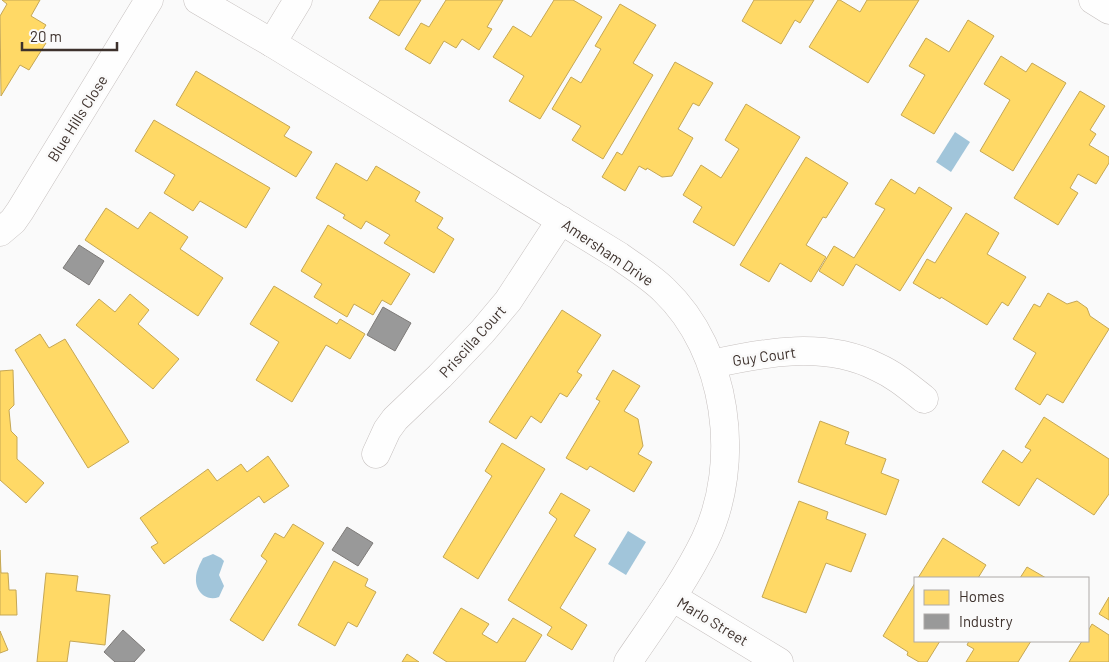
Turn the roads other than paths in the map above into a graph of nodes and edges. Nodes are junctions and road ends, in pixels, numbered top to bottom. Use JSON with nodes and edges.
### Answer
{"nodes":[{"id":1,"x":149,"y":0,"type":"edge"},
{"id":2,"x":198,"y":0,"type":"edge"},
{"id":3,"x":298,"y":0,"type":"edge"},
{"id":4,"x":1093,"y":0,"type":"edge"},
{"id":5,"x":1109,"y":10,"type":"edge"},
{"id":6,"x":272,"y":43,"type":"junction"},
{"id":7,"x":561,"y":220,"type":"junction"},
{"id":8,"x":0,"y":232,"type":"edge"},
{"id":9,"x":712,"y":364,"type":"junction"},
{"id":10,"x":924,"y":399,"type":"dead end"},
{"id":11,"x":376,"y":454,"type":"dead end"},
{"id":12,"x":672,"y":597,"type":"junction"},
{"id":13,"x":628,"y":662,"type":"edge"},
{"id":14,"x":779,"y":662,"type":"edge"}],
"edges":[{"from":1,"to":8,"type":"street","name":"Blue Hills Close"},
{"from":2,"to":6,"type":"street","name":"Amersham Drive"},
{"from":3,"to":6,"type":"street"},
{"from":4,"to":5,"type":"street"},
{"from":6,"to":7,"type":"street","name":"Amersham Drive"},
{"from":7,"to":9,"type":"street","name":"Amersham Drive"},
{"from":7,"to":11,"type":"street","name":"Priscilla Court"},
{"from":9,"to":10,"type":"street","name":"Guy Court"},
{"from":9,"to":12,"type":"street","name":"Amersham Drive"},
{"from":12,"to":13,"type":"street","name":"Amersham Drive"},
{"from":12,"to":14,"type":"street","name":"Marlo Street"}]}
